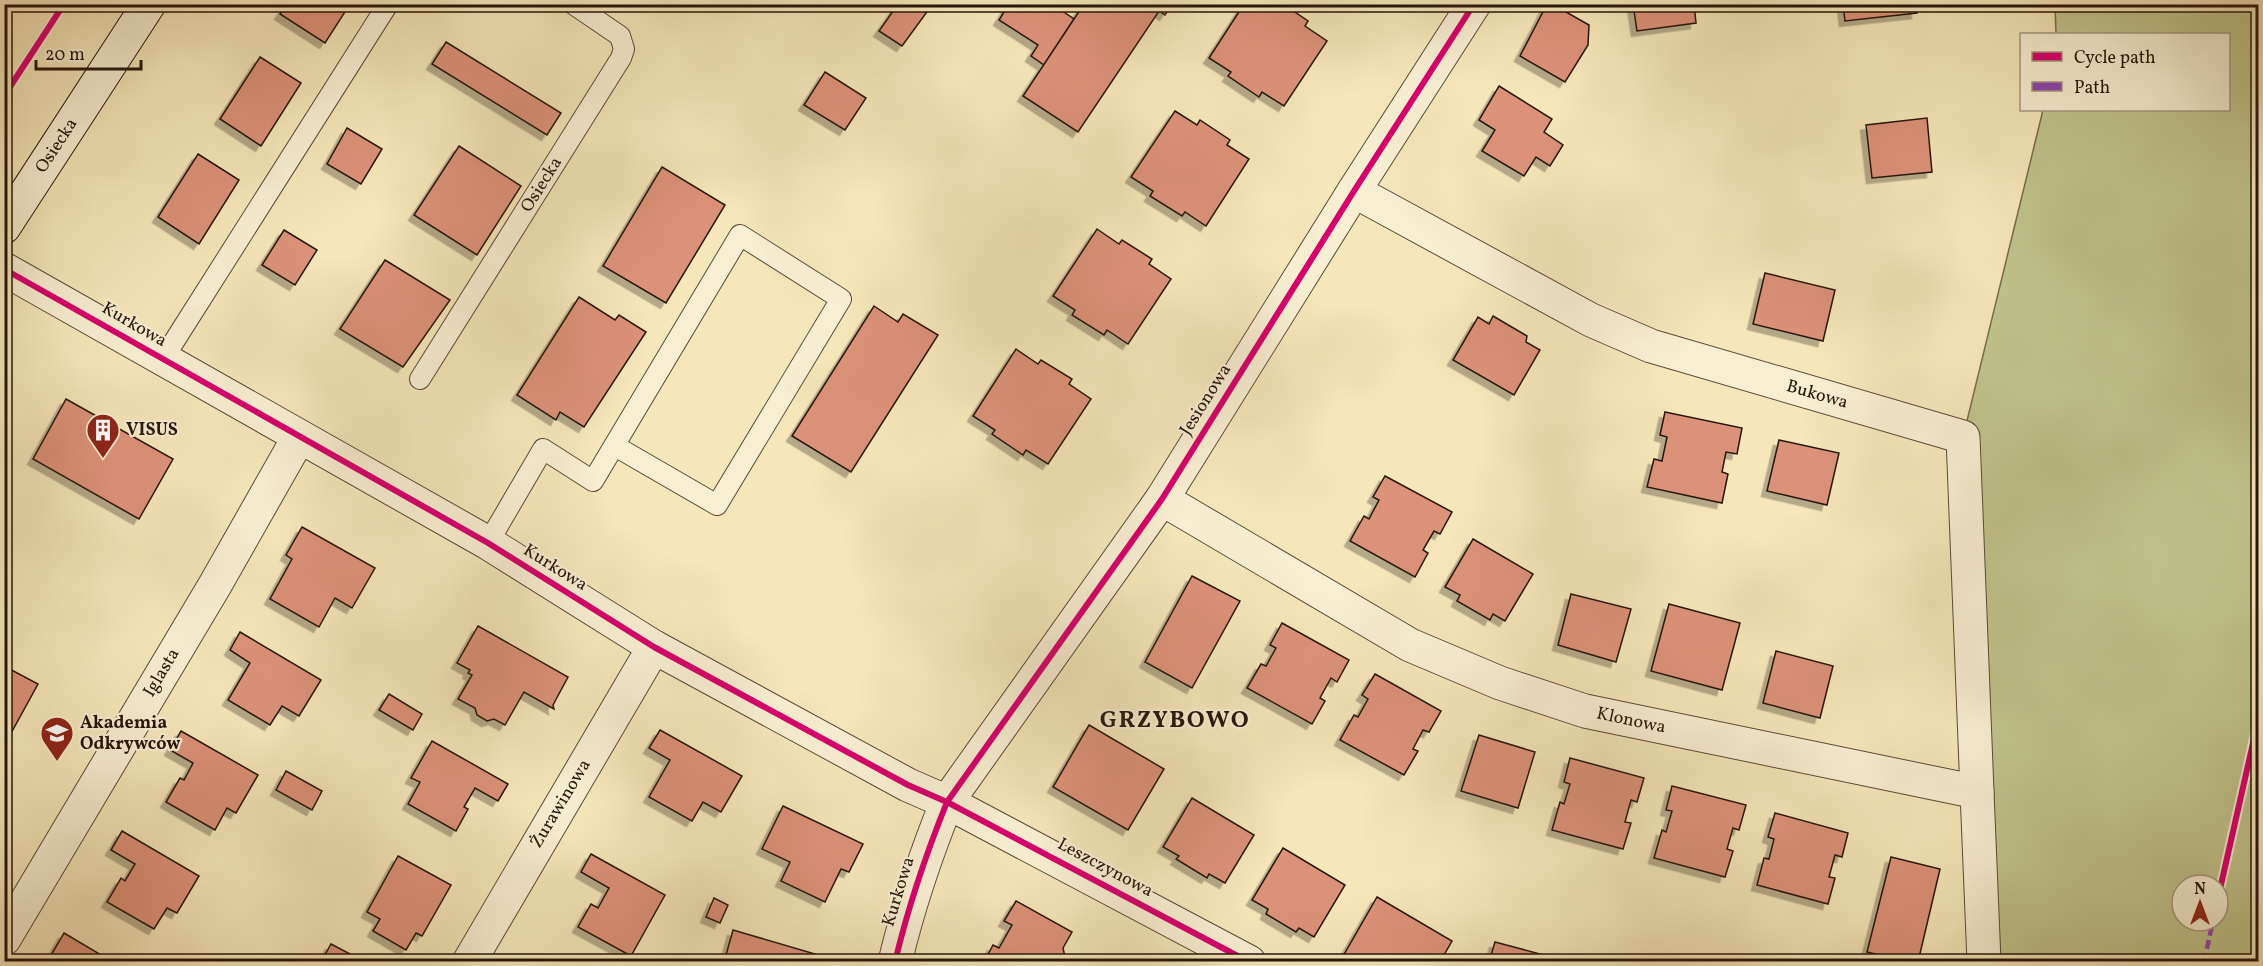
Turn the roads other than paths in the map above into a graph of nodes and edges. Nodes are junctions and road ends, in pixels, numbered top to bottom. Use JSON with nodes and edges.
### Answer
{"nodes":[{"id":1,"x":148,"y":4,"type":"edge"},
{"id":2,"x":388,"y":4,"type":"edge"},
{"id":3,"x":573,"y":4,"type":"edge"},
{"id":4,"x":1474,"y":4,"type":"edge"},
{"id":5,"x":1354,"y":191,"type":"junction"},
{"id":6,"x":4,"y":227,"type":"edge"},
{"id":7,"x":4,"y":269,"type":"edge"},
{"id":8,"x":163,"y":359,"type":"junction"},
{"id":9,"x":420,"y":379,"type":"dead end"},
{"id":10,"x":299,"y":437,"type":"junction"},
{"id":11,"x":615,"y":446,"type":"junction"},
{"id":12,"x":1162,"y":498,"type":"junction"},
{"id":13,"x":488,"y":543,"type":"junction"},
{"id":14,"x":654,"y":647,"type":"junction"},
{"id":15,"x":1977,"y":792,"type":"junction"},
{"id":16,"x":947,"y":802,"type":"junction"},
{"id":17,"x":4,"y":939,"type":"edge"},
{"id":18,"x":469,"y":962,"type":"edge"},
{"id":19,"x":895,"y":962,"type":"edge"},
{"id":20,"x":1249,"y":962,"type":"edge"},
{"id":21,"x":1984,"y":962,"type":"edge"}],
"edges":[{"from":1,"to":6,"type":"street","name":"Osiecka"},
{"from":2,"to":8,"type":"lane"},
{"from":3,"to":9,"type":"lane","name":"Osiecka"},
{"from":4,"to":5,"type":"street","name":"Jesionowa"},
{"from":5,"to":12,"type":"street","name":"Jesionowa"},
{"from":5,"to":15,"type":"street","name":"Bukowa"},
{"from":7,"to":8,"type":"street","name":"Kurkowa"},
{"from":8,"to":10,"type":"street","name":"Kurkowa"},
{"from":10,"to":13,"type":"street","name":"Kurkowa"},
{"from":10,"to":17,"type":"street","name":"Iglasta"},
{"from":11,"to":11,"type":"lane"},
{"from":11,"to":13,"type":"lane"},
{"from":12,"to":15,"type":"street","name":"Klonowa"},
{"from":12,"to":16,"type":"street","name":"Jesionowa"},
{"from":13,"to":14,"type":"street","name":"Kurkowa"},
{"from":14,"to":16,"type":"street","name":"Kurkowa"},
{"from":14,"to":18,"type":"street","name":"Żurawinowa"},
{"from":15,"to":21,"type":"street"},
{"from":16,"to":19,"type":"street","name":"Kurkowa"},
{"from":16,"to":20,"type":"street","name":"Leszczynowa"}]}
